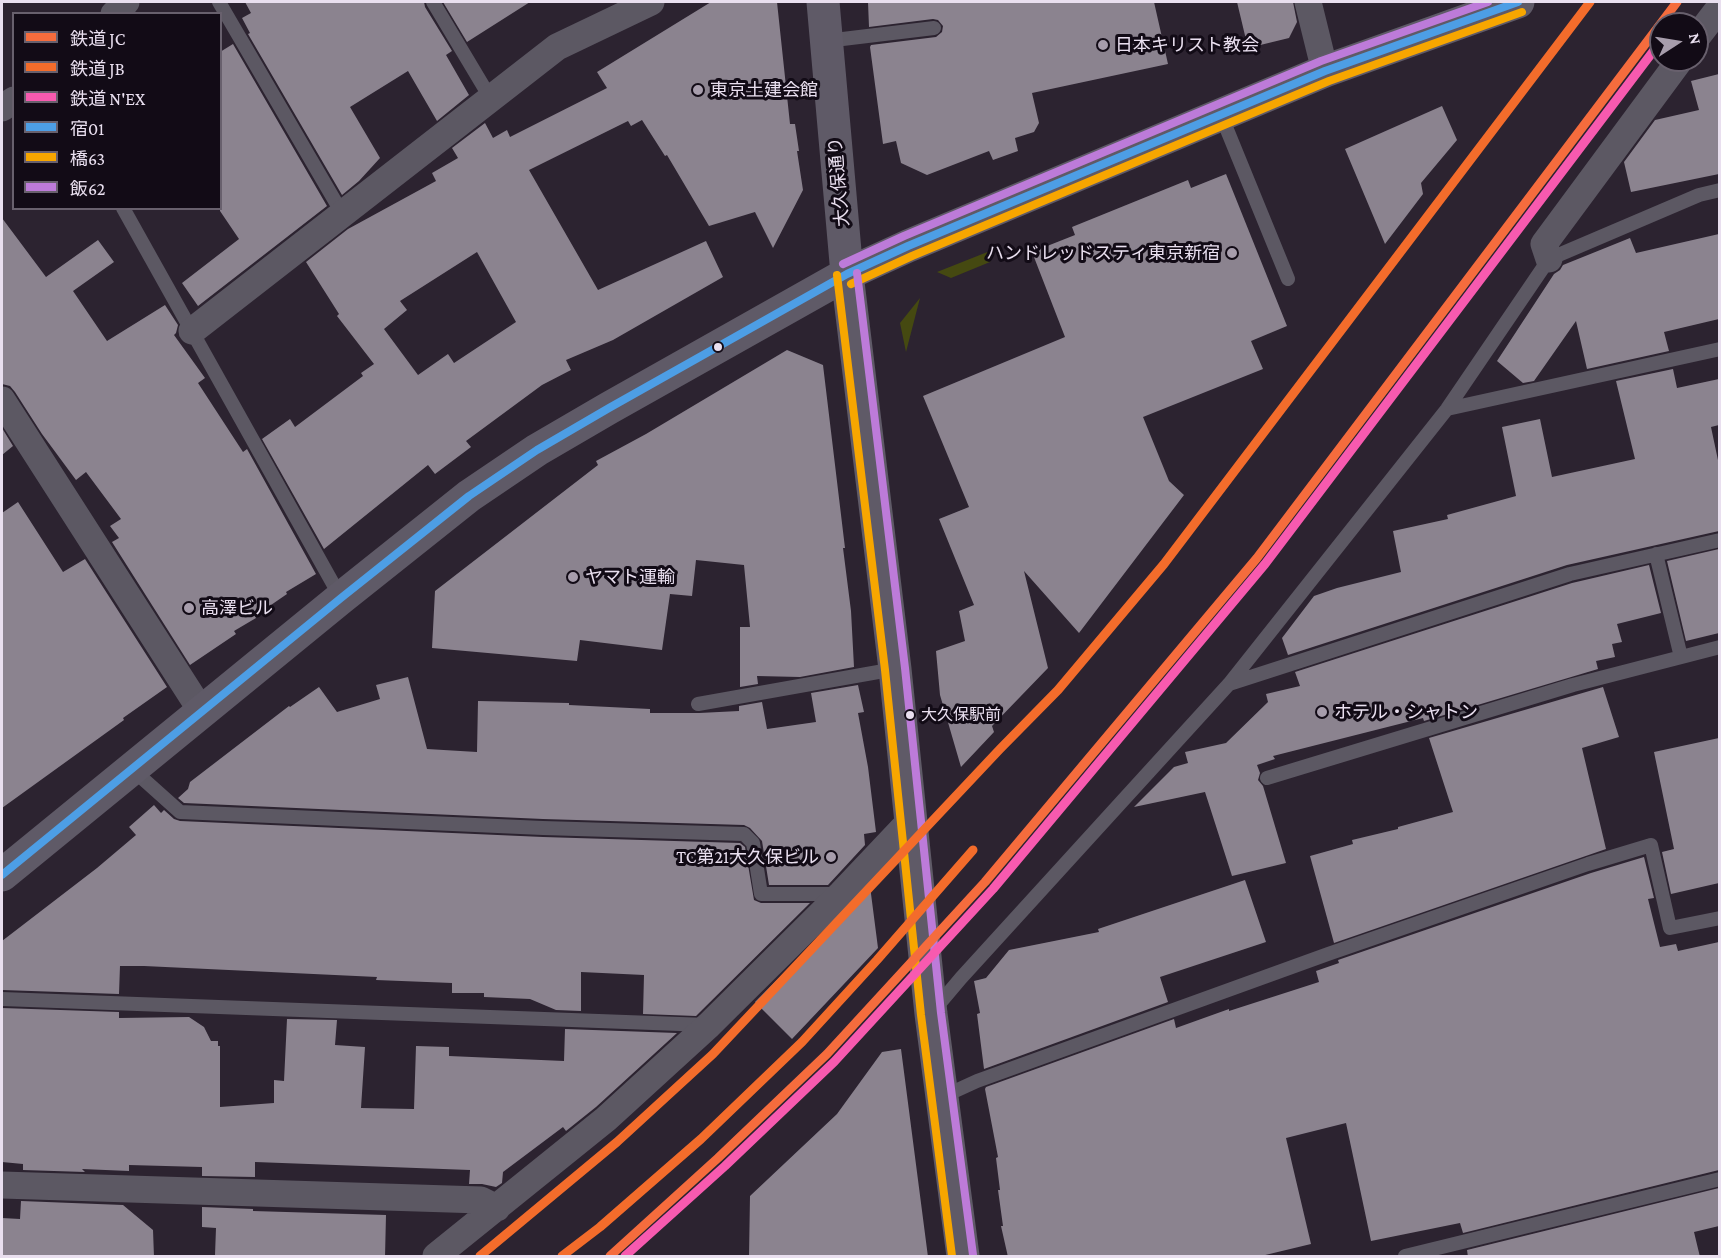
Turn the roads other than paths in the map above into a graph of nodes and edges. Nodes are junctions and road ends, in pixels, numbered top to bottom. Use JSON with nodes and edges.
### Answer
{"nodes":[{"id":1,"x":219,"y":2,"type":"edge"},
{"id":2,"x":433,"y":2,"type":"edge"},
{"id":3,"x":823,"y":2,"type":"edge"},
{"id":4,"x":1308,"y":2,"type":"edge"},
{"id":5,"x":1518,"y":2,"type":"edge"},
{"id":6,"x":646,"y":3,"type":"edge"},
{"id":7,"x":1719,"y":7,"type":"edge"},
{"id":8,"x":1709,"y":21,"type":"edge"},
{"id":9,"x":934,"y":28,"type":"dead end"},
{"id":10,"x":826,"y":41,"type":"junction"},
{"id":11,"x":1325,"y":70,"type":"junction"},
{"id":12,"x":1671,"y":72,"type":"edge"},
{"id":13,"x":491,"y":99,"type":"junction"},
{"id":14,"x":1221,"y":115,"type":"junction"},
{"id":15,"x":1719,"y":189,"type":"edge"},
{"id":16,"x":124,"y":210,"type":"edge"},
{"id":17,"x":342,"y":213,"type":"junction"},
{"id":18,"x":1549,"y":259,"type":"junction"},
{"id":19,"x":847,"y":274,"type":"junction"},
{"id":20,"x":1288,"y":279,"type":"dead end"},
{"id":21,"x":192,"y":330,"type":"junction"},
{"id":22,"x":1719,"y":349,"type":"edge"},
{"id":23,"x":2,"y":400,"type":"edge"},
{"id":24,"x":1447,"y":409,"type":"junction"},
{"id":25,"x":1719,"y":540,"type":"edge"},
{"id":26,"x":1656,"y":554,"type":"junction"},
{"id":27,"x":340,"y":598,"type":"junction"},
{"id":28,"x":1719,"y":647,"type":"edge"},
{"id":29,"x":1681,"y":657,"type":"junction"},
{"id":30,"x":895,"y":669,"type":"junction"},
{"id":31,"x":1228,"y":684,"type":"junction"},
{"id":32,"x":698,"y":704,"type":"dead end"},
{"id":33,"x":201,"y":712,"type":"junction"},
{"id":34,"x":132,"y":769,"type":"junction"},
{"id":35,"x":1267,"y":778,"type":"dead end"},
{"id":36,"x":911,"y":820,"type":"junction"},
{"id":37,"x":2,"y":875,"type":"edge"},
{"id":38,"x":842,"y":898,"type":"junction"},
{"id":39,"x":1719,"y":918,"type":"edge"},
{"id":40,"x":2,"y":999,"type":"edge"},
{"id":41,"x":931,"y":1014,"type":"junction"},
{"id":42,"x":709,"y":1025,"type":"junction"},
{"id":43,"x":942,"y":1097,"type":"junction"},
{"id":44,"x":1719,"y":1179,"type":"edge"},
{"id":45,"x":2,"y":1185,"type":"edge"},
{"id":46,"x":497,"y":1208,"type":"junction"},
{"id":47,"x":436,"y":1257,"type":"edge"},
{"id":48,"x":963,"y":1257,"type":"edge"},
{"id":49,"x":1405,"y":1257,"type":"edge"}],
"edges":[{"from":1,"to":17,"type":"lane"},
{"from":2,"to":13,"type":"lane"},
{"from":3,"to":10,"type":"street","name":"大久保通り"},
{"from":4,"to":11,"type":"street"},
{"from":5,"to":11,"type":"street"},
{"from":6,"to":13,"type":"street"},
{"from":7,"to":8,"type":"street"},
{"from":9,"to":10,"type":"lane"},
{"from":10,"to":19,"type":"street","name":"大久保通り"},
{"from":11,"to":14,"type":"street"},
{"from":12,"to":18,"type":"street"},
{"from":13,"to":17,"type":"street"},
{"from":14,"to":19,"type":"street"},
{"from":14,"to":20,"type":"lane"},
{"from":15,"to":18,"type":"lane"},
{"from":16,"to":21,"type":"lane"},
{"from":17,"to":21,"type":"street"},
{"from":18,"to":24,"type":"lane"},
{"from":19,"to":27,"type":"street"},
{"from":19,"to":30,"type":"street","name":"大久保通り"},
{"from":21,"to":27,"type":"lane"},
{"from":22,"to":24,"type":"lane"},
{"from":23,"to":33,"type":"street"},
{"from":24,"to":31,"type":"lane"},
{"from":25,"to":26,"type":"lane"},
{"from":26,"to":29,"type":"lane"},
{"from":26,"to":31,"type":"lane"},
{"from":27,"to":33,"type":"street"},
{"from":28,"to":29,"type":"lane"},
{"from":29,"to":35,"type":"lane"},
{"from":30,"to":32,"type":"lane"},
{"from":30,"to":36,"type":"street","name":"大久保通り"},
{"from":31,"to":41,"type":"lane"},
{"from":33,"to":34,"type":"street"},
{"from":34,"to":37,"type":"street"},
{"from":34,"to":38,"type":"lane"},
{"from":36,"to":38,"type":"street"},
{"from":36,"to":41,"type":"street","name":"大久保通り"},
{"from":38,"to":42,"type":"street"},
{"from":39,"to":43,"type":"lane"},
{"from":40,"to":42,"type":"lane"},
{"from":41,"to":43,"type":"street","name":"大久保通り"},
{"from":42,"to":46,"type":"street"},
{"from":43,"to":48,"type":"street","name":"大久保通り"},
{"from":44,"to":49,"type":"lane"},
{"from":45,"to":46,"type":"street"},
{"from":46,"to":47,"type":"street"}]}
